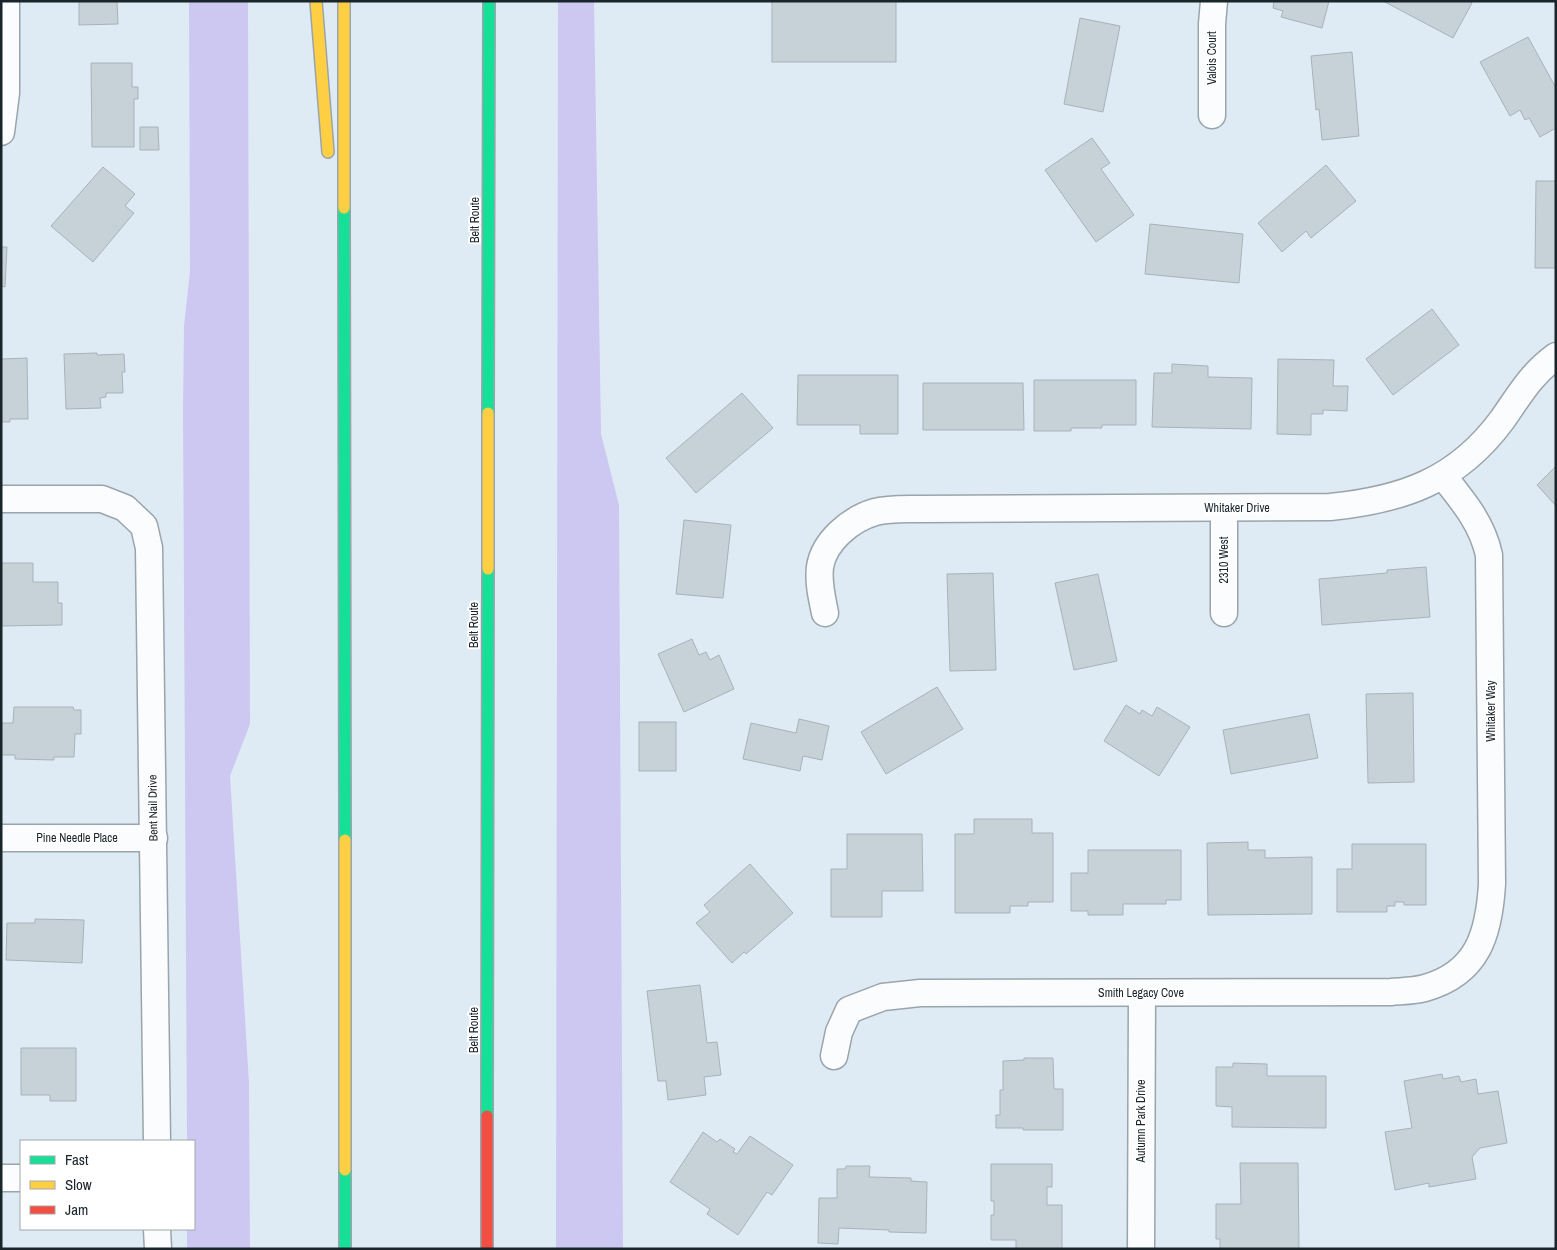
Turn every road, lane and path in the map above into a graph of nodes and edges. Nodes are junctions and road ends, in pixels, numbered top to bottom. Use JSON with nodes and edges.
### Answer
{"nodes":[{"id":1,"x":6,"y":1,"type":"edge"},
{"id":2,"x":316,"y":1,"type":"edge"},
{"id":3,"x":344,"y":1,"type":"edge"},
{"id":4,"x":489,"y":1,"type":"edge"},
{"id":5,"x":1214,"y":1,"type":"edge"},
{"id":6,"x":1212,"y":115,"type":"dead end"},
{"id":7,"x":1,"y":132,"type":"edge"},
{"id":8,"x":329,"y":160,"type":"dead end"},
{"id":9,"x":332,"y":200,"type":"dead end"},
{"id":10,"x":344,"y":318,"type":"junction"},
{"id":11,"x":1556,"y":356,"type":"edge"},
{"id":12,"x":1443,"y":476,"type":"junction"},
{"id":13,"x":1,"y":500,"type":"edge"},
{"id":14,"x":1224,"y":508,"type":"junction"},
{"id":15,"x":826,"y":613,"type":"dead end"},
{"id":16,"x":1224,"y":613,"type":"dead end"},
{"id":17,"x":1,"y":838,"type":"edge"},
{"id":18,"x":154,"y":838,"type":"junction"},
{"id":19,"x":1474,"y":956,"type":"joint"},
{"id":20,"x":1142,"y":993,"type":"junction"},
{"id":21,"x":834,"y":1056,"type":"dead end"},
{"id":22,"x":157,"y":1140,"type":"edge"},
{"id":23,"x":1,"y":1178,"type":"edge"},
{"id":24,"x":20,"y":1178,"type":"edge"},
{"id":25,"x":158,"y":1230,"type":"edge"},
{"id":26,"x":158,"y":1249,"type":"edge"},
{"id":27,"x":345,"y":1249,"type":"edge"},
{"id":28,"x":487,"y":1249,"type":"edge"},
{"id":29,"x":1141,"y":1249,"type":"edge"}],
"edges":[{"from":1,"to":7,"type":"street"},
{"from":2,"to":8,"type":"highway"},
{"from":3,"to":10,"type":"highway"},
{"from":4,"to":28,"type":"highway","name":"Belt Route"},
{"from":5,"to":6,"type":"street","name":"Valois Court"},
{"from":9,"to":10,"type":"highway"},
{"from":10,"to":27,"type":"highway"},
{"from":11,"to":12,"type":"street","name":"Whitaker Drive"},
{"from":12,"to":14,"type":"street","name":"Whitaker Drive"},
{"from":12,"to":19,"type":"street","name":"Whitaker Way"},
{"from":13,"to":18,"type":"street","name":"Bent Nail Drive"},
{"from":14,"to":15,"type":"street","name":"Whitaker Drive"},
{"from":14,"to":16,"type":"street","name":"2310 West"},
{"from":17,"to":18,"type":"street","name":"Pine Needle Place"},
{"from":18,"to":22,"type":"street","name":"Bent Nail Drive"},
{"from":19,"to":20,"type":"street","name":"Smith Legacy Cove"},
{"from":20,"to":21,"type":"street","name":"Smith Legacy Cove"},
{"from":20,"to":29,"type":"street","name":"Autumn Park Drive"},
{"from":23,"to":24,"type":"street"},
{"from":25,"to":26,"type":"street"}]}
